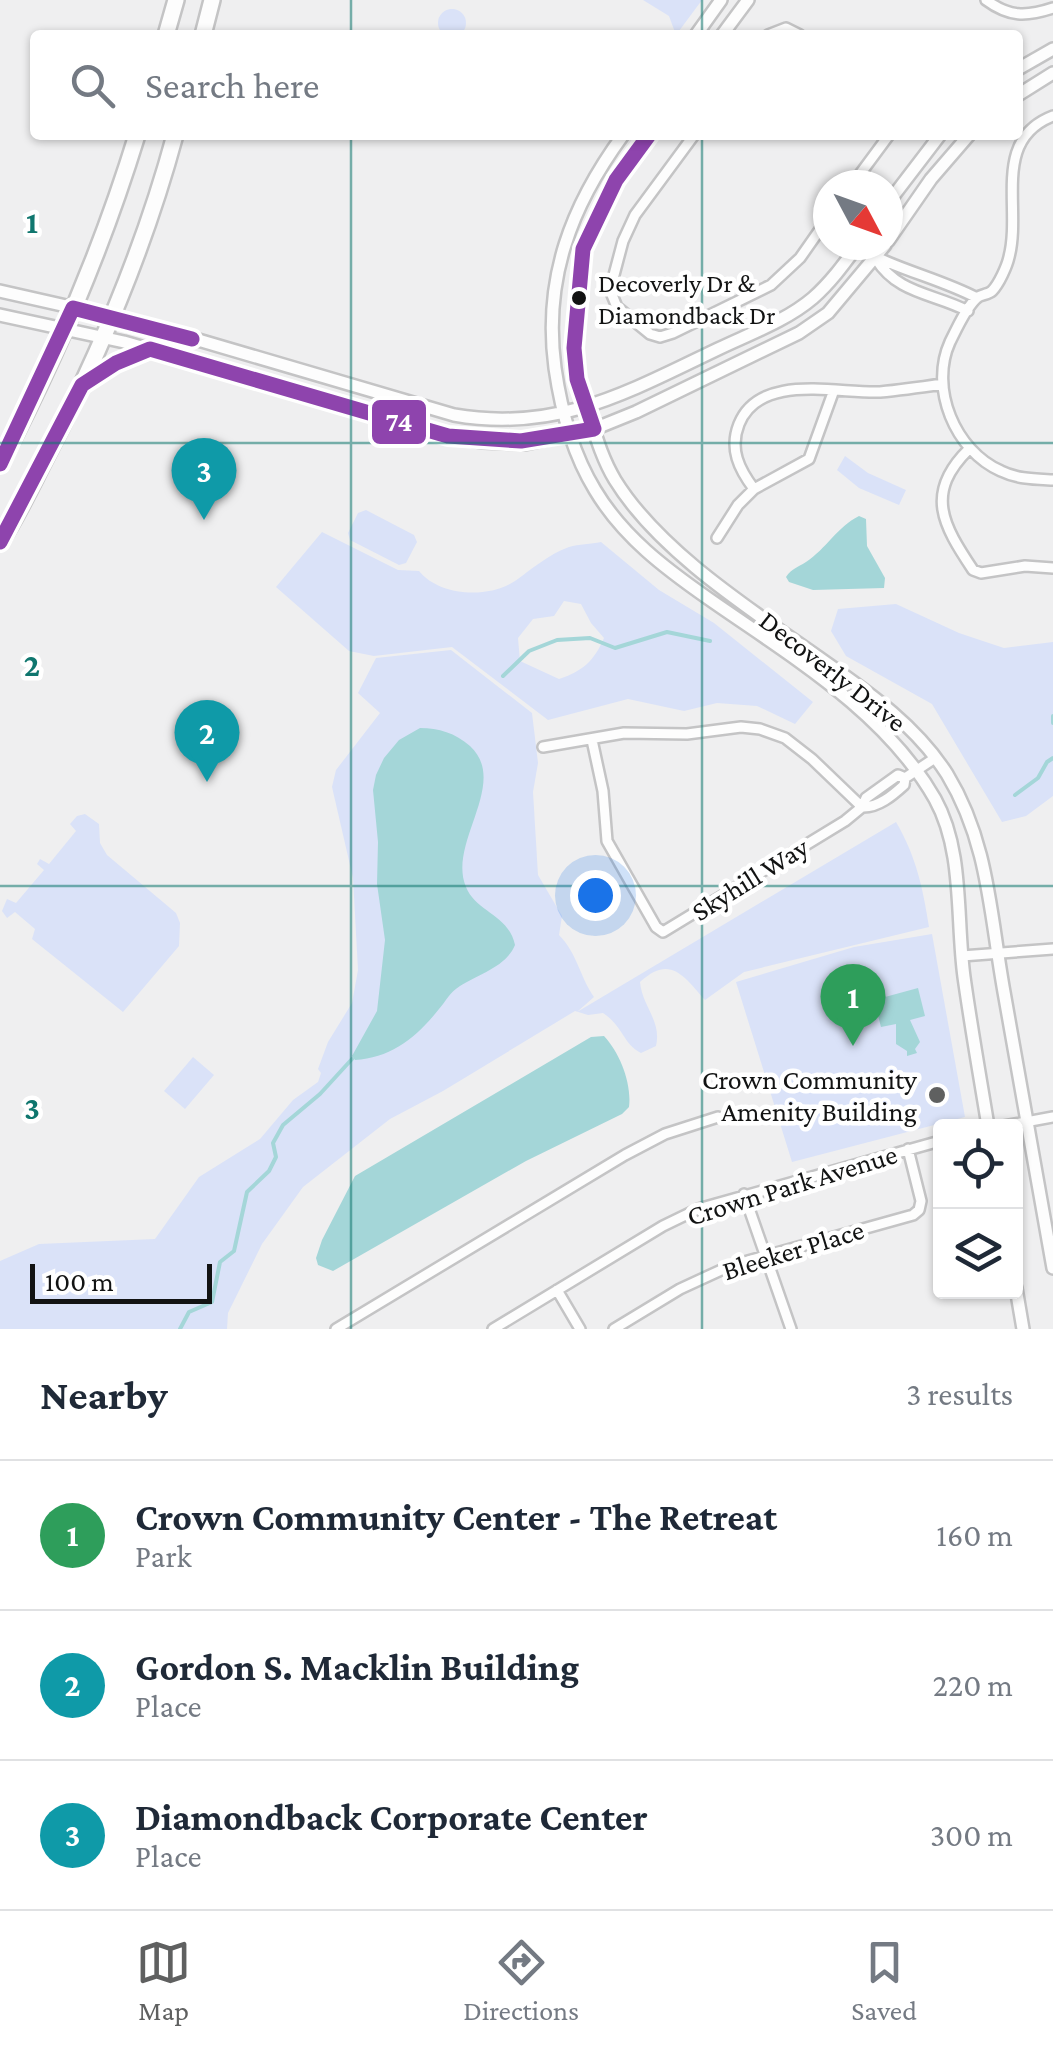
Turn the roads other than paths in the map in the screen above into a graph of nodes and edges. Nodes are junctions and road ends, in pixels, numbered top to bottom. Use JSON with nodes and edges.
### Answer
{"nodes":[{"id":1,"x":176,"y":0,"type":"edge"},
{"id":2,"x":212,"y":0,"type":"edge"},
{"id":3,"x":722,"y":0,"type":"edge"},
{"id":4,"x":748,"y":0,"type":"edge"},
{"id":5,"x":986,"y":0,"type":"edge"},
{"id":6,"x":1053,"y":8,"type":"edge"},
{"id":7,"x":167,"y":30,"type":"edge"},
{"id":8,"x":204,"y":30,"type":"edge"},
{"id":9,"x":700,"y":30,"type":"edge"},
{"id":10,"x":726,"y":30,"type":"edge"},
{"id":11,"x":1053,"y":50,"type":"edge"},
{"id":12,"x":1023,"y":66,"type":"edge"},
{"id":13,"x":1053,"y":73,"type":"edge"},
{"id":14,"x":1023,"y":92,"type":"edge"},
{"id":15,"x":1053,"y":116,"type":"edge"},
{"id":16,"x":1023,"y":138,"type":"edge"},
{"id":17,"x":135,"y":140,"type":"edge"},
{"id":18,"x":173,"y":140,"type":"edge"},
{"id":19,"x":619,"y":140,"type":"edge"},
{"id":20,"x":645,"y":140,"type":"edge"},
{"id":21,"x":690,"y":140,"type":"edge"},
{"id":22,"x":886,"y":140,"type":"edge"},
{"id":23,"x":936,"y":140,"type":"edge"},
{"id":24,"x":965,"y":140,"type":"edge"},
{"id":25,"x":1022,"y":140,"type":"edge"},
{"id":26,"x":863,"y":170,"type":"edge"},
{"id":27,"x":903,"y":183,"type":"edge"},
{"id":28,"x":903,"y":219,"type":"edge"},
{"id":29,"x":813,"y":241,"type":"edge"},
{"id":30,"x":846,"y":260,"type":"edge"},
{"id":31,"x":874,"y":260,"type":"edge"},
{"id":32,"x":877,"y":260,"type":"edge"},
{"id":33,"x":886,"y":260,"type":"edge"},
{"id":34,"x":0,"y":291,"type":"edge"},
{"id":35,"x":976,"y":298,"type":"junction"},
{"id":36,"x":73,"y":308,"type":"junction"},
{"id":37,"x":968,"y":311,"type":"junction"},
{"id":38,"x":0,"y":314,"type":"edge"},
{"id":39,"x":113,"y":316,"type":"junction"},
{"id":40,"x":64,"y":330,"type":"junction"},
{"id":41,"x":104,"y":338,"type":"junction"},
{"id":42,"x":150,"y":349,"type":"junction"},
{"id":43,"x":942,"y":384,"type":"junction"},
{"id":44,"x":82,"y":385,"type":"junction"},
{"id":45,"x":834,"y":390,"type":"junction"},
{"id":46,"x":587,"y":408,"type":"junction"},
{"id":47,"x":565,"y":414,"type":"junction"},
{"id":48,"x":594,"y":429,"type":"junction"},
{"id":49,"x":571,"y":434,"type":"junction"},
{"id":50,"x":969,"y":449,"type":"junction"},
{"id":51,"x":0,"y":464,"type":"edge"},
{"id":52,"x":1053,"y":480,"type":"edge"},
{"id":53,"x":754,"y":489,"type":"junction"},
{"id":54,"x":717,"y":538,"type":"dead end"},
{"id":55,"x":0,"y":542,"type":"edge"},
{"id":56,"x":1053,"y":568,"type":"edge"},
{"id":57,"x":720,"y":584,"type":"junction"},
{"id":58,"x":710,"y":600,"type":"junction"},
{"id":59,"x":592,"y":740,"type":"junction"},
{"id":60,"x":544,"y":747,"type":"dead end"},
{"id":61,"x":934,"y":758,"type":"junction"},
{"id":62,"x":911,"y":774,"type":"junction"},
{"id":63,"x":862,"y":807,"type":"junction"},
{"id":64,"x":1053,"y":949,"type":"edge"},
{"id":65,"x":997,"y":951,"type":"junction"},
{"id":66,"x":962,"y":956,"type":"junction"},
{"id":67,"x":718,"y":1116,"type":"dead end"},
{"id":68,"x":1053,"y":1117,"type":"edge"},
{"id":69,"x":987,"y":1119,"type":"edge"},
{"id":70,"x":1026,"y":1122,"type":"junction"},
{"id":71,"x":1023,"y":1123,"type":"edge"},
{"id":72,"x":933,"y":1142,"type":"edge"},
{"id":73,"x":908,"y":1149,"type":"junction"},
{"id":74,"x":744,"y":1194,"type":"junction"},
{"id":75,"x":765,"y":1255,"type":"junction"},
{"id":76,"x":1053,"y":1268,"type":"edge"},
{"id":77,"x":558,"y":1290,"type":"junction"},
{"id":78,"x":1018,"y":1299,"type":"edge"},
{"id":79,"x":336,"y":1329,"type":"edge"},
{"id":80,"x":493,"y":1329,"type":"edge"},
{"id":81,"x":580,"y":1329,"type":"edge"},
{"id":82,"x":614,"y":1329,"type":"edge"},
{"id":83,"x":791,"y":1329,"type":"edge"},
{"id":84,"x":1022,"y":1329,"type":"edge"}],
"edges":[{"from":1,"to":7,"type":"main road"},
{"from":2,"to":8,"type":"main road"},
{"from":3,"to":9,"type":"street"},
{"from":4,"to":10,"type":"street"},
{"from":5,"to":6,"type":"street"},
{"from":11,"to":12,"type":"street"},
{"from":13,"to":14,"type":"street"},
{"from":15,"to":16,"type":"street"},
{"from":17,"to":36,"type":"main road"},
{"from":18,"to":39,"type":"main road"},
{"from":19,"to":47,"type":"street","name":"Decoverly Drive"},
{"from":20,"to":46,"type":"street","name":"Decoverly Drive"},
{"from":21,"to":29,"type":"street"},
{"from":22,"to":26,"type":"street"},
{"from":23,"to":27,"type":"street"},
{"from":24,"to":28,"type":"street"},
{"from":25,"to":35,"type":"street"},
{"from":30,"to":46,"type":"street"},
{"from":31,"to":48,"type":"street"},
{"from":32,"to":37,"type":"street"},
{"from":33,"to":35,"type":"street"},
{"from":34,"to":36,"type":"street"},
{"from":35,"to":37,"type":"street"},
{"from":36,"to":39,"type":"street"},
{"from":36,"to":40,"type":"main road"},
{"from":37,"to":43,"type":"street"},
{"from":38,"to":40,"type":"street"},
{"from":39,"to":41,"type":"main road"},
{"from":39,"to":47,"type":"street"},
{"from":40,"to":41,"type":"street"},
{"from":40,"to":51,"type":"main road"},
{"from":41,"to":42,"type":"street"},
{"from":41,"to":44,"type":"main road"},
{"from":42,"to":44,"type":"main road"},
{"from":42,"to":49,"type":"street"},
{"from":43,"to":45,"type":"street"},
{"from":43,"to":50,"type":"street"},
{"from":44,"to":55,"type":"main road"},
{"from":45,"to":53,"type":"street"},
{"from":45,"to":53,"type":"street"},
{"from":46,"to":47,"type":"street"},
{"from":46,"to":48,"type":"street","name":"Decoverly Drive"},
{"from":47,"to":49,"type":"street","name":"Decoverly Drive"},
{"from":48,"to":49,"type":"street"},
{"from":48,"to":57,"type":"street","name":"Decoverly Drive"},
{"from":49,"to":58,"type":"street","name":"Decoverly Drive"},
{"from":50,"to":52,"type":"street"},
{"from":50,"to":56,"type":"street"},
{"from":53,"to":54,"type":"street"},
{"from":57,"to":58,"type":"street"},
{"from":57,"to":61,"type":"street","name":"Decoverly Drive"},
{"from":58,"to":62,"type":"street","name":"Decoverly Drive"},
{"from":59,"to":60,"type":"street"},
{"from":59,"to":63,"type":"street"},
{"from":59,"to":63,"type":"street","name":"Skyhill Way"},
{"from":61,"to":62,"type":"street","name":"Skyhill Way"},
{"from":61,"to":65,"type":"street","name":"Decoverly Drive"},
{"from":62,"to":63,"type":"street","name":"Skyhill Way"},
{"from":62,"to":66,"type":"street","name":"Decoverly Drive"},
{"from":64,"to":65,"type":"street"},
{"from":65,"to":66,"type":"street"},
{"from":65,"to":70,"type":"street","name":"Decoverly Drive"},
{"from":66,"to":69,"type":"street","name":"Decoverly Drive"},
{"from":67,"to":79,"type":"street"},
{"from":68,"to":70,"type":"street"},
{"from":70,"to":71,"type":"street"},
{"from":70,"to":76,"type":"street","name":"Decoverly Drive"},
{"from":72,"to":73,"type":"street","name":"Crown Park Avenue"},
{"from":73,"to":74,"type":"street","name":"Crown Park Avenue"},
{"from":73,"to":75,"type":"street","name":"Bleeker Place"},
{"from":74,"to":75,"type":"street"},
{"from":74,"to":77,"type":"street","name":"Crown Park Avenue"},
{"from":75,"to":82,"type":"street","name":"Bleeker Place"},
{"from":75,"to":83,"type":"street"},
{"from":77,"to":80,"type":"street","name":"Crown Park Avenue"},
{"from":77,"to":81,"type":"street"},
{"from":78,"to":84,"type":"street"}]}
